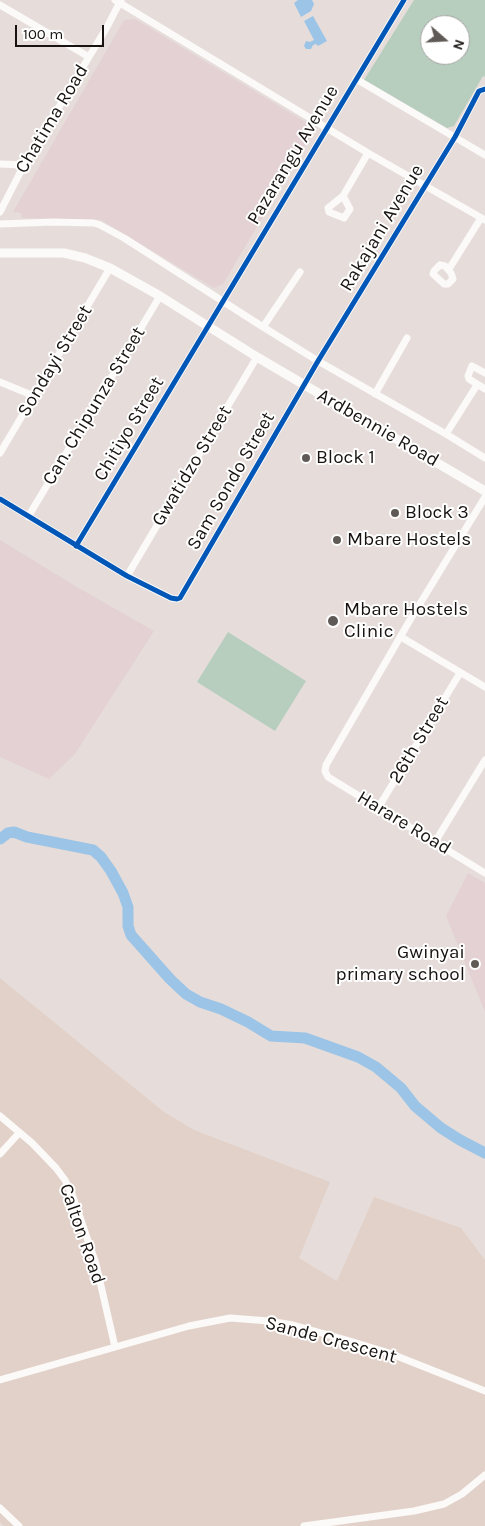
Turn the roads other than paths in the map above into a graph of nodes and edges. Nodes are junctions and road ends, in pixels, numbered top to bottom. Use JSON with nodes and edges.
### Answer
{"nodes":[{"id":1,"x":404,"y":0,"type":"edge"},
{"id":2,"x":119,"y":1,"type":"edge"},
{"id":3,"x":0,"y":5,"type":"edge"},
{"id":4,"x":89,"y":57,"type":"junction"},
{"id":5,"x":356,"y":79,"type":"junction"},
{"id":6,"x":485,"y":89,"type":"edge"},
{"id":7,"x":328,"y":128,"type":"junction"},
{"id":8,"x":455,"y":137,"type":"junction"},
{"id":9,"x":368,"y":153,"type":"junction"},
{"id":10,"x":485,"y":156,"type":"edge"},
{"id":11,"x":0,"y":164,"type":"edge"},
{"id":12,"x":24,"y":165,"type":"junction"},
{"id":13,"x":425,"y":185,"type":"junction"},
{"id":14,"x":343,"y":196,"type":"dead end"},
{"id":15,"x":0,"y":212,"type":"edge"},
{"id":16,"x":483,"y":219,"type":"edge"},
{"id":17,"x":0,"y":224,"type":"edge"},
{"id":18,"x":0,"y":253,"type":"edge"},
{"id":19,"x":110,"y":268,"type":"junction"},
{"id":20,"x":448,"y":270,"type":"dead end"},
{"id":21,"x":300,"y":272,"type":"dead end"},
{"id":22,"x":160,"y":296,"type":"junction"},
{"id":23,"x":223,"y":301,"type":"junction"},
{"id":24,"x":208,"y":327,"type":"junction"},
{"id":25,"x":263,"y":327,"type":"junction"},
{"id":26,"x":407,"y":338,"type":"dead end"},
{"id":27,"x":257,"y":356,"type":"junction"},
{"id":28,"x":318,"y":361,"type":"junction"},
{"id":29,"x":485,"y":373,"type":"edge"},
{"id":30,"x":0,"y":382,"type":"edge"},
{"id":31,"x":304,"y":384,"type":"junction"},
{"id":32,"x":478,"y":385,"type":"junction"},
{"id":33,"x":485,"y":388,"type":"edge"},
{"id":34,"x":375,"y":394,"type":"junction"},
{"id":35,"x":34,"y":396,"type":"junction"},
{"id":36,"x":446,"y":434,"type":"junction"},
{"id":37,"x":0,"y":453,"type":"edge"},
{"id":38,"x":485,"y":458,"type":"edge"},
{"id":39,"x":485,"y":491,"type":"edge"},
{"id":40,"x":485,"y":497,"type":"edge"},
{"id":41,"x":0,"y":499,"type":"edge"},
{"id":42,"x":28,"y":517,"type":"junction"},
{"id":43,"x":76,"y":546,"type":"junction"},
{"id":44,"x":126,"y":576,"type":"junction"},
{"id":45,"x":401,"y":637,"type":"junction"},
{"id":46,"x":460,"y":673,"type":"junction"},
{"id":47,"x":485,"y":687,"type":"edge"},
{"id":48,"x":485,"y":760,"type":"edge"},
{"id":49,"x":378,"y":808,"type":"junction"},
{"id":50,"x":435,"y":842,"type":"junction"},
{"id":51,"x":485,"y":873,"type":"edge"},
{"id":52,"x":0,"y":1116,"type":"edge"},
{"id":53,"x":19,"y":1133,"type":"junction"},
{"id":54,"x":0,"y":1154,"type":"edge"},
{"id":55,"x":115,"y":1347,"type":"junction"},
{"id":56,"x":0,"y":1380,"type":"edge"},
{"id":57,"x":485,"y":1391,"type":"edge"},
{"id":58,"x":485,"y":1475,"type":"edge"},
{"id":59,"x":0,"y":1508,"type":"edge"},
{"id":60,"x":327,"y":1524,"type":"edge"},
{"id":61,"x":19,"y":1526,"type":"edge"},
{"id":62,"x":304,"y":1526,"type":"edge"}],
"edges":[{"from":1,"to":5,"type":"street","name":"Pazarangu Avenue"},
{"from":2,"to":4,"type":"street","name":"Chatima Road"},
{"from":2,"to":7,"type":"street"},
{"from":3,"to":4,"type":"street"},
{"from":4,"to":12,"type":"street","name":"Chatima Road"},
{"from":5,"to":7,"type":"street","name":"Pazarangu Avenue"},
{"from":5,"to":8,"type":"street"},
{"from":6,"to":8,"type":"street","name":"Rakajani Avenue"},
{"from":7,"to":9,"type":"street"},
{"from":7,"to":23,"type":"street","name":"Pazarangu Avenue"},
{"from":8,"to":10,"type":"street"},
{"from":8,"to":13,"type":"street","name":"Rakajani Avenue"},
{"from":9,"to":13,"type":"street"},
{"from":9,"to":14,"type":"street"},
{"from":11,"to":12,"type":"street"},
{"from":12,"to":15,"type":"street","name":"Chatima Road"},
{"from":13,"to":16,"type":"street"},
{"from":13,"to":28,"type":"street","name":"Rakajani Avenue"},
{"from":16,"to":20,"type":"street"},
{"from":17,"to":23,"type":"street"},
{"from":18,"to":19,"type":"main road","name":"Ardbennie Road"},
{"from":19,"to":22,"type":"main road","name":"Ardbennie Road"},
{"from":19,"to":35,"type":"street","name":"Sondayi Street"},
{"from":21,"to":25,"type":"street"},
{"from":22,"to":24,"type":"main road","name":"Ardbennie Road"},
{"from":22,"to":42,"type":"street","name":"Can. Chipunza Street"},
{"from":23,"to":24,"type":"street","name":"Pazarangu Avenue"},
{"from":23,"to":25,"type":"street"},
{"from":24,"to":27,"type":"main road","name":"Ardbennie Road"},
{"from":24,"to":43,"type":"street","name":"Chitiyo Street"},
{"from":25,"to":28,"type":"street"},
{"from":26,"to":34,"type":"street"},
{"from":27,"to":31,"type":"main road","name":"Ardbennie Road"},
{"from":27,"to":44,"type":"street","name":"Gwatidzo Street"},
{"from":28,"to":31,"type":"street","name":"Rakajani Avenue"},
{"from":28,"to":34,"type":"street"},
{"from":29,"to":32,"type":"street"},
{"from":30,"to":35,"type":"street"},
{"from":31,"to":39,"type":"main road","name":"Ardbennie Road"},
{"from":31,"to":44,"type":"street","name":"Sam Sondo Street"},
{"from":32,"to":33,"type":"street"},
{"from":32,"to":36,"type":"street"},
{"from":34,"to":36,"type":"street"},
{"from":35,"to":37,"type":"street","name":"Sondayi Street"},
{"from":36,"to":38,"type":"street"},
{"from":40,"to":45,"type":"street"},
{"from":41,"to":42,"type":"street"},
{"from":42,"to":43,"type":"street"},
{"from":43,"to":44,"type":"street"},
{"from":45,"to":46,"type":"street"},
{"from":45,"to":49,"type":"street","name":"Harare Road"},
{"from":46,"to":47,"type":"street"},
{"from":46,"to":49,"type":"street","name":"26th Street"},
{"from":48,"to":50,"type":"street"},
{"from":49,"to":50,"type":"street","name":"Harare Road"},
{"from":50,"to":51,"type":"street","name":"Harare Road"},
{"from":52,"to":53,"type":"street","name":"Calton Road"},
{"from":53,"to":54,"type":"street"},
{"from":53,"to":55,"type":"street","name":"Calton Road"},
{"from":55,"to":56,"type":"street","name":"Sande Crescent"},
{"from":55,"to":57,"type":"street","name":"Sande Crescent"},
{"from":58,"to":60,"type":"street"},
{"from":59,"to":61,"type":"street"},
{"from":60,"to":62,"type":"street"}]}
